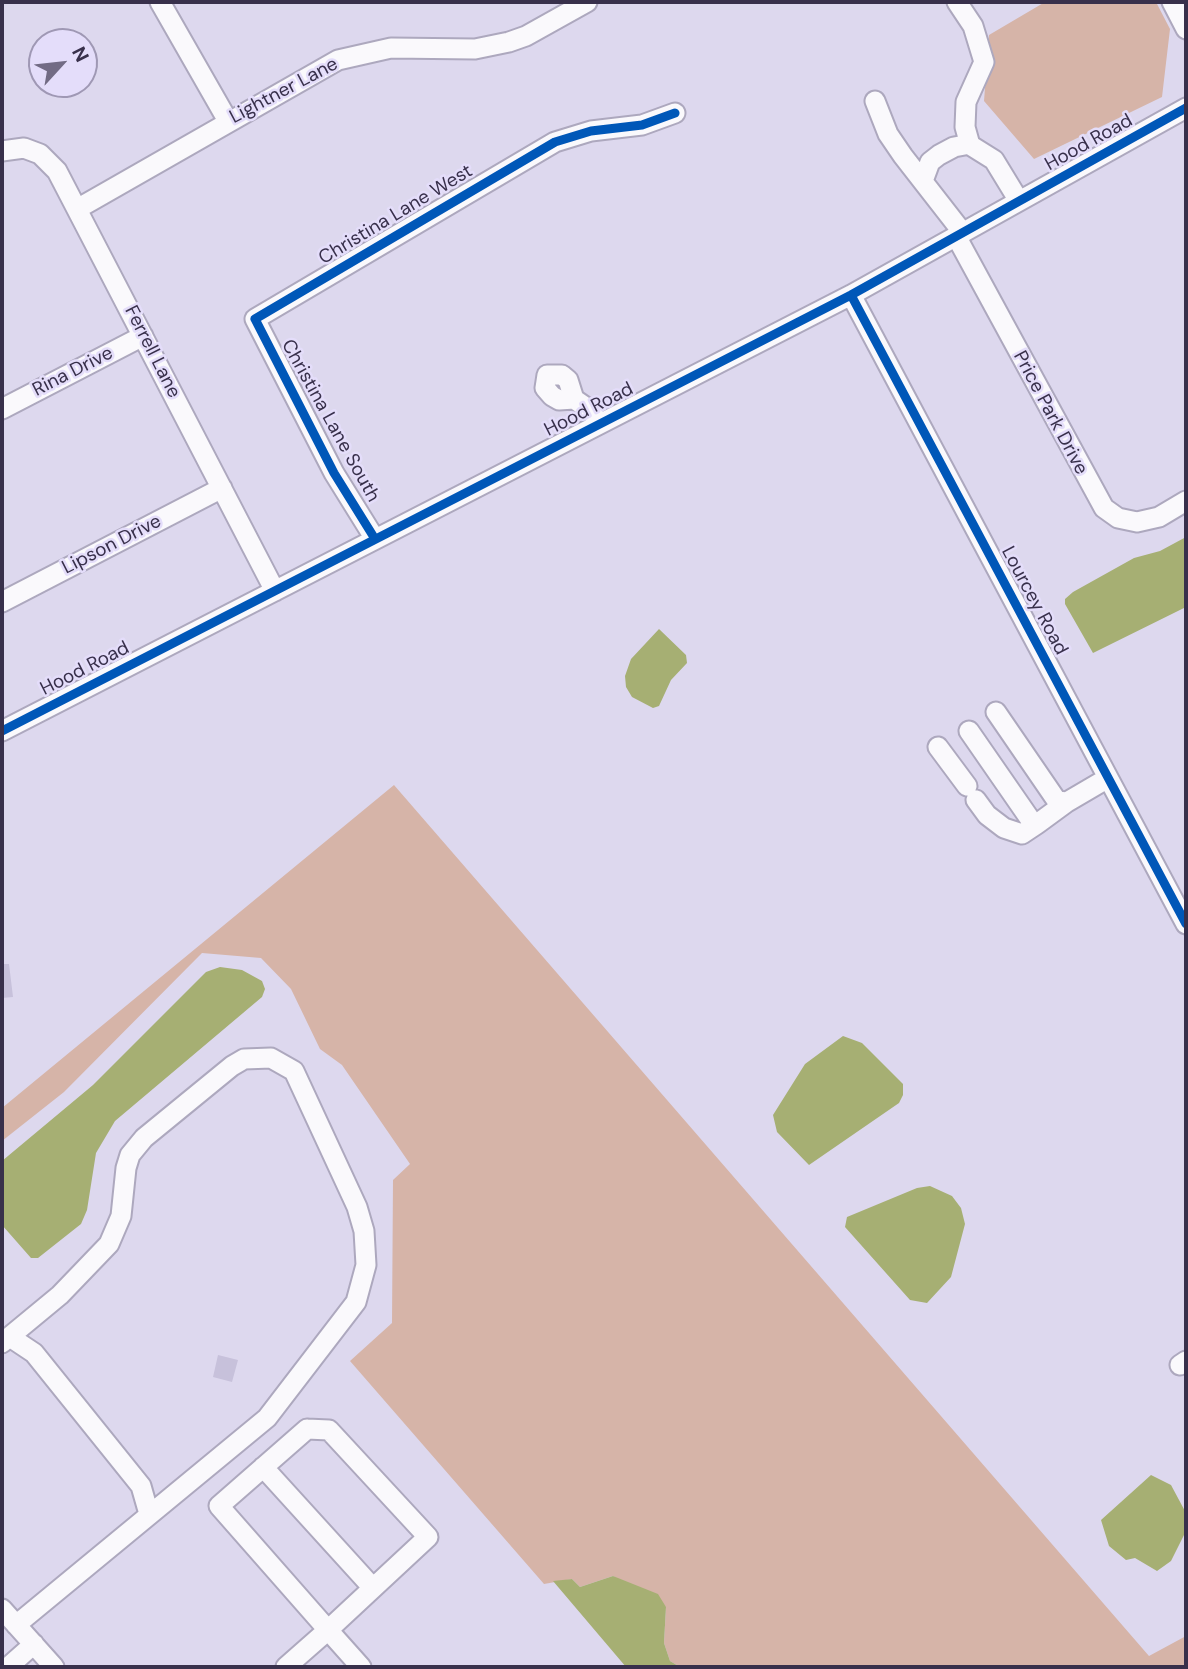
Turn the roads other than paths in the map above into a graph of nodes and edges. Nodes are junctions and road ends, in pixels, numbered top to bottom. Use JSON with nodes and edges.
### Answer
{"nodes":[{"id":1,"x":160,"y":2,"type":"edge"},
{"id":2,"x":587,"y":2,"type":"edge"},
{"id":3,"x":957,"y":2,"type":"edge"},
{"id":4,"x":1172,"y":2,"type":"edge"},
{"id":5,"x":1186,"y":29,"type":"edge"},
{"id":6,"x":875,"y":102,"type":"dead end"},
{"id":7,"x":1186,"y":108,"type":"edge"},
{"id":8,"x":675,"y":113,"type":"dead end"},
{"id":9,"x":228,"y":121,"type":"junction"},
{"id":10,"x":970,"y":144,"type":"junction"},
{"id":11,"x":2,"y":151,"type":"edge"},
{"id":12,"x":923,"y":181,"type":"junction"},
{"id":13,"x":1019,"y":201,"type":"junction"},
{"id":14,"x":77,"y":209,"type":"junction"},
{"id":15,"x":960,"y":234,"type":"junction"},
{"id":16,"x":851,"y":295,"type":"junction"},
{"id":17,"x":255,"y":319,"type":"joint"},
{"id":18,"x":143,"y":336,"type":"junction"},
{"id":19,"x":574,"y":399,"type":"dead end"},
{"id":20,"x":2,"y":409,"type":"edge"},
{"id":21,"x":600,"y":424,"type":"junction"},
{"id":22,"x":222,"y":488,"type":"junction"},
{"id":23,"x":1186,"y":501,"type":"edge"},
{"id":24,"x":375,"y":539,"type":"junction"},
{"id":25,"x":275,"y":591,"type":"junction"},
{"id":26,"x":2,"y":602,"type":"edge"},
{"id":27,"x":996,"y":712,"type":"dead end"},
{"id":28,"x":2,"y":731,"type":"edge"},
{"id":29,"x":969,"y":731,"type":"dead end"},
{"id":30,"x":938,"y":747,"type":"dead end"},
{"id":31,"x":1108,"y":778,"type":"junction"},
{"id":32,"x":1067,"y":802,"type":"junction"},
{"id":33,"x":1037,"y":824,"type":"junction"},
{"id":34,"x":1186,"y":924,"type":"edge"},
{"id":35,"x":6,"y":1340,"type":"edge"},
{"id":36,"x":263,"y":1467,"type":"junction"},
{"id":37,"x":149,"y":1514,"type":"junction"},
{"id":38,"x":373,"y":1588,"type":"junction"},
{"id":39,"x":2,"y":1609,"type":"edge"},
{"id":40,"x":16,"y":1625,"type":"junction"},
{"id":41,"x":328,"y":1630,"type":"junction"},
{"id":42,"x":34,"y":1644,"type":"junction"},
{"id":43,"x":8,"y":1667,"type":"edge"},
{"id":44,"x":54,"y":1667,"type":"edge"},
{"id":45,"x":286,"y":1667,"type":"edge"},
{"id":46,"x":360,"y":1667,"type":"edge"}],
"edges":[{"from":1,"to":9,"type":"street"},
{"from":2,"to":9,"type":"street","name":"Lightner Lane"},
{"from":3,"to":10,"type":"street"},
{"from":4,"to":5,"type":"street"},
{"from":6,"to":12,"type":"street","name":"Price Park Drive"},
{"from":7,"to":13,"type":"street","name":"Hood Road"},
{"from":8,"to":17,"type":"street","name":"Christina Lane West"},
{"from":9,"to":14,"type":"street","name":"Lightner Lane"},
{"from":10,"to":12,"type":"street"},
{"from":10,"to":13,"type":"street"},
{"from":11,"to":14,"type":"street","name":"Ferrell Lane"},
{"from":12,"to":15,"type":"street","name":"Price Park Drive"},
{"from":13,"to":15,"type":"street","name":"Hood Road"},
{"from":14,"to":18,"type":"street","name":"Ferrell Lane"},
{"from":15,"to":16,"type":"street","name":"Hood Road"},
{"from":15,"to":23,"type":"street","name":"Price Park Drive"},
{"from":16,"to":21,"type":"street","name":"Hood Road"},
{"from":16,"to":31,"type":"street","name":"Lourcey Road"},
{"from":17,"to":24,"type":"street","name":"Christina Lane South"},
{"from":18,"to":20,"type":"street","name":"Rina Drive"},
{"from":18,"to":22,"type":"street","name":"Ferrell Lane"},
{"from":19,"to":21,"type":"street"},
{"from":21,"to":24,"type":"street","name":"Hood Road"},
{"from":22,"to":25,"type":"street","name":"Ferrell Lane"},
{"from":22,"to":26,"type":"street","name":"Lipson Drive"},
{"from":24,"to":25,"type":"street","name":"Hood Road"},
{"from":25,"to":28,"type":"street","name":"Hood Road"},
{"from":27,"to":32,"type":"street"},
{"from":29,"to":33,"type":"street"},
{"from":30,"to":33,"type":"street"},
{"from":31,"to":32,"type":"street"},
{"from":31,"to":34,"type":"street","name":"Lourcey Road"},
{"from":32,"to":33,"type":"street"},
{"from":35,"to":37,"type":"street"},
{"from":35,"to":37,"type":"street"},
{"from":36,"to":38,"type":"street"},
{"from":36,"to":38,"type":"street"},
{"from":36,"to":41,"type":"street"},
{"from":37,"to":40,"type":"street"},
{"from":38,"to":41,"type":"street"},
{"from":39,"to":40,"type":"street"},
{"from":40,"to":42,"type":"street"},
{"from":41,"to":45,"type":"street"},
{"from":41,"to":46,"type":"street"},
{"from":42,"to":43,"type":"street"},
{"from":42,"to":44,"type":"street"}]}
